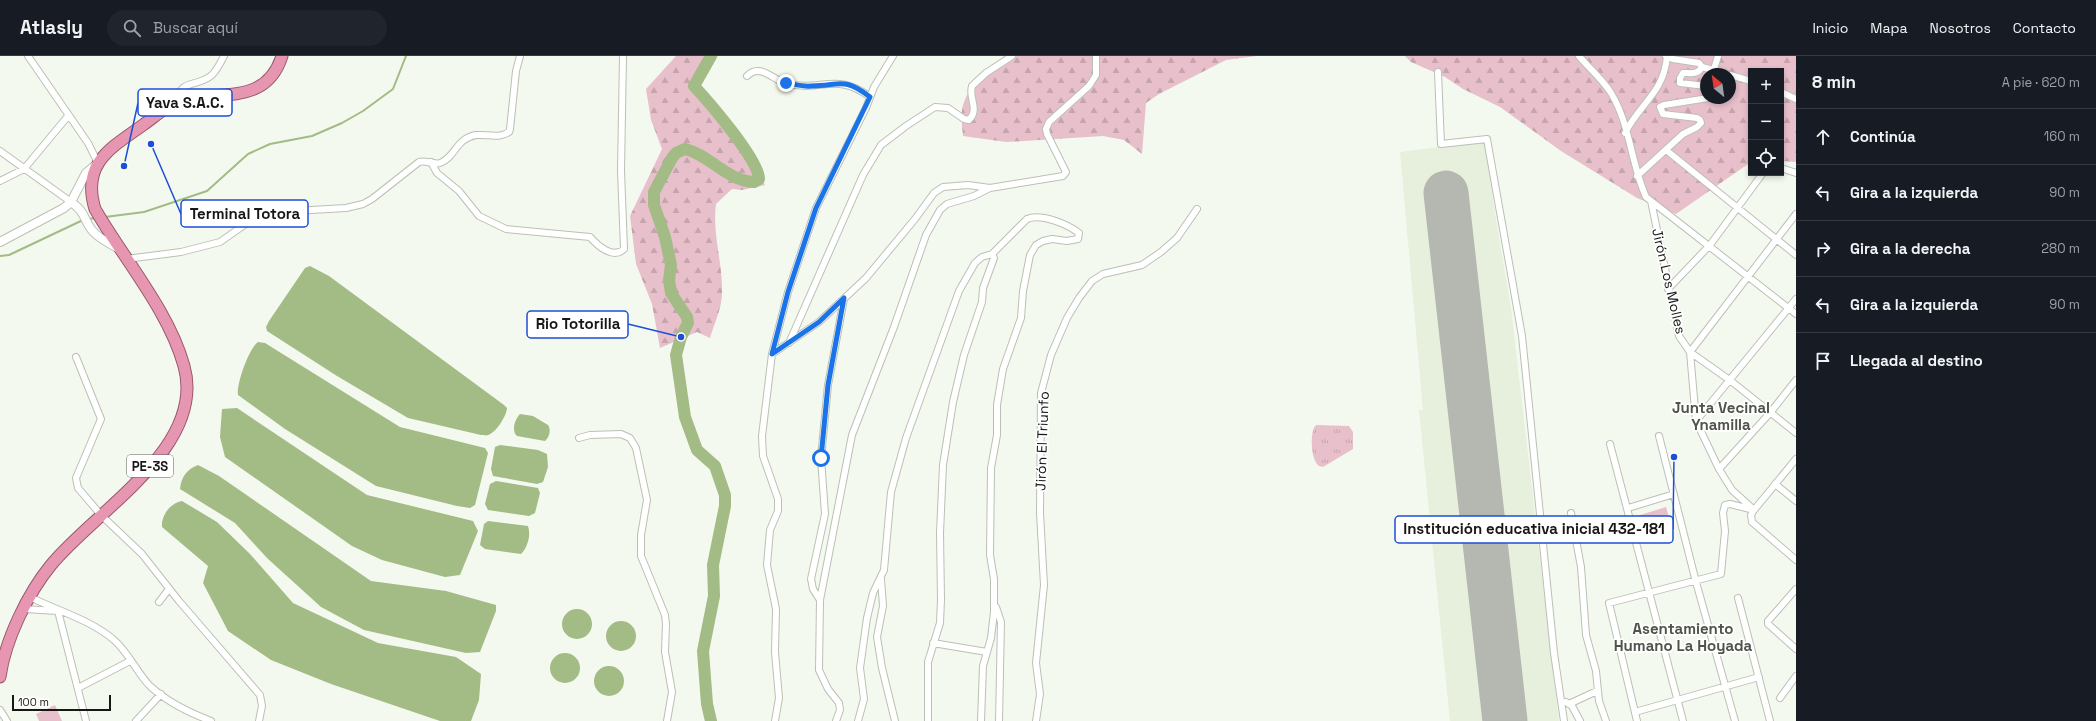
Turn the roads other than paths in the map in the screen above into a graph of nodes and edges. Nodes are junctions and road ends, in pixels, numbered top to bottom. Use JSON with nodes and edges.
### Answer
{"nodes":[{"id":1,"x":28,"y":56,"type":"edge"},
{"id":2,"x":224,"y":56,"type":"edge"},
{"id":3,"x":282,"y":56,"type":"edge"},
{"id":4,"x":520,"y":56,"type":"edge"},
{"id":5,"x":623,"y":56,"type":"edge"},
{"id":6,"x":893,"y":56,"type":"edge"},
{"id":7,"x":1012,"y":56,"type":"edge"},
{"id":8,"x":1096,"y":56,"type":"edge"},
{"id":9,"x":1579,"y":56,"type":"edge"},
{"id":10,"x":1667,"y":56,"type":"edge"},
{"id":11,"x":1718,"y":56,"type":"edge"},
{"id":12,"x":1702,"y":67,"type":"joint"},
{"id":13,"x":1708,"y":68,"type":"edge"},
{"id":14,"x":1714,"y":68,"type":"edge"},
{"id":15,"x":1700,"y":69,"type":"edge"},
{"id":16,"x":1438,"y":72,"type":"dead end"},
{"id":17,"x":747,"y":76,"type":"dead end"},
{"id":18,"x":1736,"y":77,"type":"edge"},
{"id":19,"x":1748,"y":81,"type":"edge"},
{"id":20,"x":1700,"y":85,"type":"edge"},
{"id":21,"x":1784,"y":93,"type":"edge"},
{"id":22,"x":870,"y":97,"type":"junction"},
{"id":23,"x":1700,"y":99,"type":"edge"},
{"id":24,"x":1796,"y":99,"type":"edge"},
{"id":25,"x":178,"y":102,"type":"junction"},
{"id":26,"x":68,"y":116,"type":"junction"},
{"id":27,"x":1626,"y":133,"type":"junction"},
{"id":28,"x":1666,"y":150,"type":"junction"},
{"id":29,"x":0,"y":151,"type":"edge"},
{"id":30,"x":431,"y":162,"type":"junction"},
{"id":31,"x":98,"y":163,"type":"junction"},
{"id":32,"x":24,"y":169,"type":"junction"},
{"id":33,"x":1784,"y":169,"type":"edge"},
{"id":34,"x":1796,"y":173,"type":"edge"},
{"id":35,"x":1637,"y":176,"type":"junction"},
{"id":36,"x":1761,"y":176,"type":"edge"},
{"id":37,"x":0,"y":181,"type":"edge"},
{"id":38,"x":990,"y":188,"type":"junction"},
{"id":39,"x":1650,"y":201,"type":"junction"},
{"id":40,"x":71,"y":202,"type":"junction"},
{"id":41,"x":1197,"y":209,"type":"dead end"},
{"id":42,"x":1738,"y":209,"type":"junction"},
{"id":43,"x":1796,"y":214,"type":"edge"},
{"id":44,"x":1777,"y":240,"type":"junction"},
{"id":45,"x":0,"y":242,"type":"edge"},
{"id":46,"x":1710,"y":245,"type":"junction"},
{"id":47,"x":992,"y":254,"type":"junction"},
{"id":48,"x":124,"y":255,"type":"junction"},
{"id":49,"x":1796,"y":255,"type":"edge"},
{"id":50,"x":1748,"y":277,"type":"junction"},
{"id":51,"x":1668,"y":289,"type":"junction"},
{"id":52,"x":844,"y":298,"type":"junction"},
{"id":53,"x":1796,"y":299,"type":"edge"},
{"id":54,"x":1789,"y":308,"type":"junction"},
{"id":55,"x":1796,"y":314,"type":"edge"},
{"id":56,"x":788,"y":344,"type":"junction"},
{"id":57,"x":1690,"y":352,"type":"junction"},
{"id":58,"x":772,"y":354,"type":"junction"},
{"id":59,"x":76,"y":357,"type":"dead end"},
{"id":60,"x":1796,"y":380,"type":"edge"},
{"id":61,"x":1731,"y":381,"type":"junction"},
{"id":62,"x":1770,"y":413,"type":"junction"},
{"id":63,"x":1696,"y":421,"type":"junction"},
{"id":64,"x":1796,"y":433,"type":"edge"},
{"id":65,"x":1659,"y":436,"type":"dead end"},
{"id":66,"x":579,"y":438,"type":"dead end"},
{"id":67,"x":1610,"y":444,"type":"dead end"},
{"id":68,"x":1796,"y":459,"type":"edge"},
{"id":69,"x":1719,"y":469,"type":"junction"},
{"id":70,"x":1775,"y":484,"type":"junction"},
{"id":71,"x":1674,"y":494,"type":"junction"},
{"id":72,"x":1796,"y":501,"type":"edge"},
{"id":73,"x":1628,"y":508,"type":"junction"},
{"id":74,"x":1754,"y":510,"type":"junction"},
{"id":75,"x":1571,"y":513,"type":"dead end"},
{"id":76,"x":100,"y":515,"type":"junction"},
{"id":77,"x":1796,"y":560,"type":"edge"},
{"id":78,"x":881,"y":577,"type":"junction"},
{"id":79,"x":1696,"y":582,"type":"junction"},
{"id":80,"x":169,"y":589,"type":"junction"},
{"id":81,"x":1796,"y":589,"type":"edge"},
{"id":82,"x":1650,"y":593,"type":"junction"},
{"id":83,"x":30,"y":598,"type":"junction"},
{"id":84,"x":1738,"y":598,"type":"dead end"},
{"id":85,"x":820,"y":600,"type":"junction"},
{"id":86,"x":159,"y":602,"type":"dead end"},
{"id":87,"x":994,"y":603,"type":"junction"},
{"id":88,"x":24,"y":609,"type":"junction"},
{"id":89,"x":58,"y":611,"type":"junction"},
{"id":90,"x":933,"y":643,"type":"junction"},
{"id":91,"x":1796,"y":649,"type":"edge"},
{"id":92,"x":987,"y":652,"type":"junction"},
{"id":93,"x":130,"y":661,"type":"junction"},
{"id":94,"x":1796,"y":676,"type":"edge"},
{"id":95,"x":0,"y":677,"type":"edge"},
{"id":96,"x":1759,"y":677,"type":"junction"},
{"id":97,"x":78,"y":688,"type":"junction"},
{"id":98,"x":1726,"y":688,"type":"junction"},
{"id":99,"x":1597,"y":691,"type":"junction"},
{"id":100,"x":161,"y":694,"type":"junction"},
{"id":101,"x":1780,"y":698,"type":"dead end"},
{"id":102,"x":1678,"y":700,"type":"junction"},
{"id":103,"x":1562,"y":701,"type":"junction"},
{"id":104,"x":1569,"y":704,"type":"junction"},
{"id":105,"x":0,"y":710,"type":"edge"},
{"id":106,"x":1635,"y":712,"type":"junction"},
{"id":107,"x":191,"y":713,"type":"junction"},
{"id":108,"x":5,"y":720,"type":"edge"},
{"id":109,"x":86,"y":721,"type":"edge"},
{"id":110,"x":136,"y":721,"type":"edge"},
{"id":111,"x":189,"y":721,"type":"edge"},
{"id":112,"x":211,"y":721,"type":"edge"},
{"id":113,"x":259,"y":721,"type":"edge"},
{"id":114,"x":667,"y":721,"type":"edge"},
{"id":115,"x":775,"y":721,"type":"edge"},
{"id":116,"x":836,"y":721,"type":"edge"},
{"id":117,"x":858,"y":721,"type":"edge"},
{"id":118,"x":895,"y":721,"type":"edge"},
{"id":119,"x":928,"y":721,"type":"edge"},
{"id":120,"x":981,"y":721,"type":"edge"},
{"id":121,"x":999,"y":721,"type":"edge"},
{"id":122,"x":1036,"y":721,"type":"edge"},
{"id":123,"x":1564,"y":721,"type":"edge"},
{"id":124,"x":1580,"y":721,"type":"edge"},
{"id":125,"x":1606,"y":721,"type":"edge"},
{"id":126,"x":1638,"y":721,"type":"edge"},
{"id":127,"x":1683,"y":721,"type":"edge"},
{"id":128,"x":1735,"y":721,"type":"edge"},
{"id":129,"x":1770,"y":721,"type":"edge"}],
"edges":[{"from":1,"to":26,"type":"street"},
{"from":2,"to":25,"type":"street"},
{"from":3,"to":25,"type":"highway","number":"PE-3S"},
{"from":4,"to":30,"type":"street"},
{"from":5,"to":30,"type":"street"},
{"from":6,"to":22,"type":"street"},
{"from":7,"to":56,"type":"street"},
{"from":8,"to":38,"type":"street"},
{"from":9,"to":27,"type":"street"},
{"from":10,"to":12,"type":"street"},
{"from":10,"to":27,"type":"street"},
{"from":11,"to":14,"type":"street"},
{"from":12,"to":13,"type":"street"},
{"from":15,"to":20,"type":"street"},
{"from":16,"to":103,"type":"street"},
{"from":17,"to":22,"type":"street"},
{"from":18,"to":19,"type":"street"},
{"from":21,"to":24,"type":"street"},
{"from":22,"to":58,"type":"street"},
{"from":23,"to":28,"type":"street"},
{"from":25,"to":31,"type":"highway","number":"PE-3S"},
{"from":26,"to":31,"type":"street"},
{"from":26,"to":32,"type":"street"},
{"from":27,"to":35,"type":"street"},
{"from":28,"to":35,"type":"street"},
{"from":28,"to":42,"type":"street"},
{"from":29,"to":32,"type":"street"},
{"from":30,"to":48,"type":"street"},
{"from":31,"to":40,"type":"street"},
{"from":31,"to":48,"type":"highway","number":"PE-3S"},
{"from":32,"to":37,"type":"street"},
{"from":32,"to":40,"type":"street"},
{"from":33,"to":34,"type":"street"},
{"from":35,"to":39,"type":"street"},
{"from":36,"to":42,"type":"street"},
{"from":38,"to":52,"type":"street"},
{"from":38,"to":85,"type":"street"},
{"from":39,"to":46,"type":"street"},
{"from":39,"to":51,"type":"street","name":"Jirón Los Molles"},
{"from":40,"to":45,"type":"street"},
{"from":40,"to":48,"type":"street"},
{"from":41,"to":122,"type":"street","name":"Jirón El Triunfo"},
{"from":42,"to":44,"type":"street"},
{"from":42,"to":46,"type":"street"},
{"from":43,"to":44,"type":"street"},
{"from":44,"to":49,"type":"street"},
{"from":44,"to":50,"type":"street"},
{"from":46,"to":50,"type":"street"},
{"from":46,"to":51,"type":"street"},
{"from":47,"to":78,"type":"street"},
{"from":47,"to":87,"type":"street"},
{"from":47,"to":90,"type":"street"},
{"from":48,"to":76,"type":"highway","number":"PE-3S"},
{"from":50,"to":54,"type":"street"},
{"from":50,"to":57,"type":"street"},
{"from":51,"to":57,"type":"street","name":"Jirón Los Molles"},
{"from":52,"to":56,"type":"street"},
{"from":52,"to":85,"type":"street"},
{"from":53,"to":54,"type":"street"},
{"from":54,"to":55,"type":"street"},
{"from":54,"to":61,"type":"street"},
{"from":56,"to":58,"type":"street"},
{"from":57,"to":61,"type":"street"},
{"from":57,"to":63,"type":"street","name":"Jirón Los Molles"},
{"from":58,"to":115,"type":"street"},
{"from":59,"to":76,"type":"street"},
{"from":60,"to":62,"type":"street"},
{"from":61,"to":62,"type":"street"},
{"from":61,"to":63,"type":"street"},
{"from":62,"to":64,"type":"street"},
{"from":62,"to":69,"type":"street"},
{"from":63,"to":69,"type":"street","name":"Jirón Los Molles"},
{"from":65,"to":71,"type":"street"},
{"from":66,"to":114,"type":"street"},
{"from":67,"to":73,"type":"street"},
{"from":68,"to":70,"type":"street"},
{"from":69,"to":74,"type":"street","name":"Jirón Los Molles"},
{"from":70,"to":72,"type":"street"},
{"from":70,"to":74,"type":"street"},
{"from":71,"to":73,"type":"street"},
{"from":71,"to":79,"type":"street"},
{"from":73,"to":82,"type":"street"},
{"from":74,"to":77,"type":"street"},
{"from":74,"to":79,"type":"street"},
{"from":75,"to":99,"type":"street"},
{"from":76,"to":80,"type":"street"},
{"from":76,"to":83,"type":"highway","number":"PE-3S"},
{"from":78,"to":117,"type":"street"},
{"from":78,"to":118,"type":"street"},
{"from":79,"to":82,"type":"street"},
{"from":79,"to":98,"type":"street"},
{"from":80,"to":86,"type":"street"},
{"from":80,"to":113,"type":"street"},
{"from":81,"to":91,"type":"street"},
{"from":82,"to":102,"type":"street"},
{"from":82,"to":106,"type":"street"},
{"from":83,"to":88,"type":"highway","number":"PE-3S"},
{"from":83,"to":89,"type":"street"},
{"from":84,"to":96,"type":"street"},
{"from":85,"to":116,"type":"street"},
{"from":87,"to":92,"type":"street"},
{"from":87,"to":121,"type":"street"},
{"from":88,"to":89,"type":"street"},
{"from":88,"to":95,"type":"highway","number":"PE-3S"},
{"from":89,"to":93,"type":"street"},
{"from":89,"to":97,"type":"street"},
{"from":90,"to":92,"type":"street"},
{"from":90,"to":119,"type":"street"},
{"from":92,"to":120,"type":"street"},
{"from":93,"to":97,"type":"street"},
{"from":93,"to":100,"type":"street"},
{"from":94,"to":101,"type":"street"},
{"from":96,"to":98,"type":"street"},
{"from":96,"to":129,"type":"street"},
{"from":97,"to":109,"type":"street"},
{"from":98,"to":102,"type":"street"},
{"from":98,"to":128,"type":"street"},
{"from":99,"to":104,"type":"street"},
{"from":99,"to":125,"type":"street"},
{"from":100,"to":107,"type":"street"},
{"from":100,"to":110,"type":"street"},
{"from":102,"to":106,"type":"street"},
{"from":102,"to":127,"type":"street"},
{"from":103,"to":104,"type":"street"},
{"from":103,"to":123,"type":"street"},
{"from":104,"to":124,"type":"street"},
{"from":105,"to":108,"type":"street"},
{"from":106,"to":126,"type":"street"},
{"from":107,"to":111,"type":"street"},
{"from":107,"to":112,"type":"street"}]}
